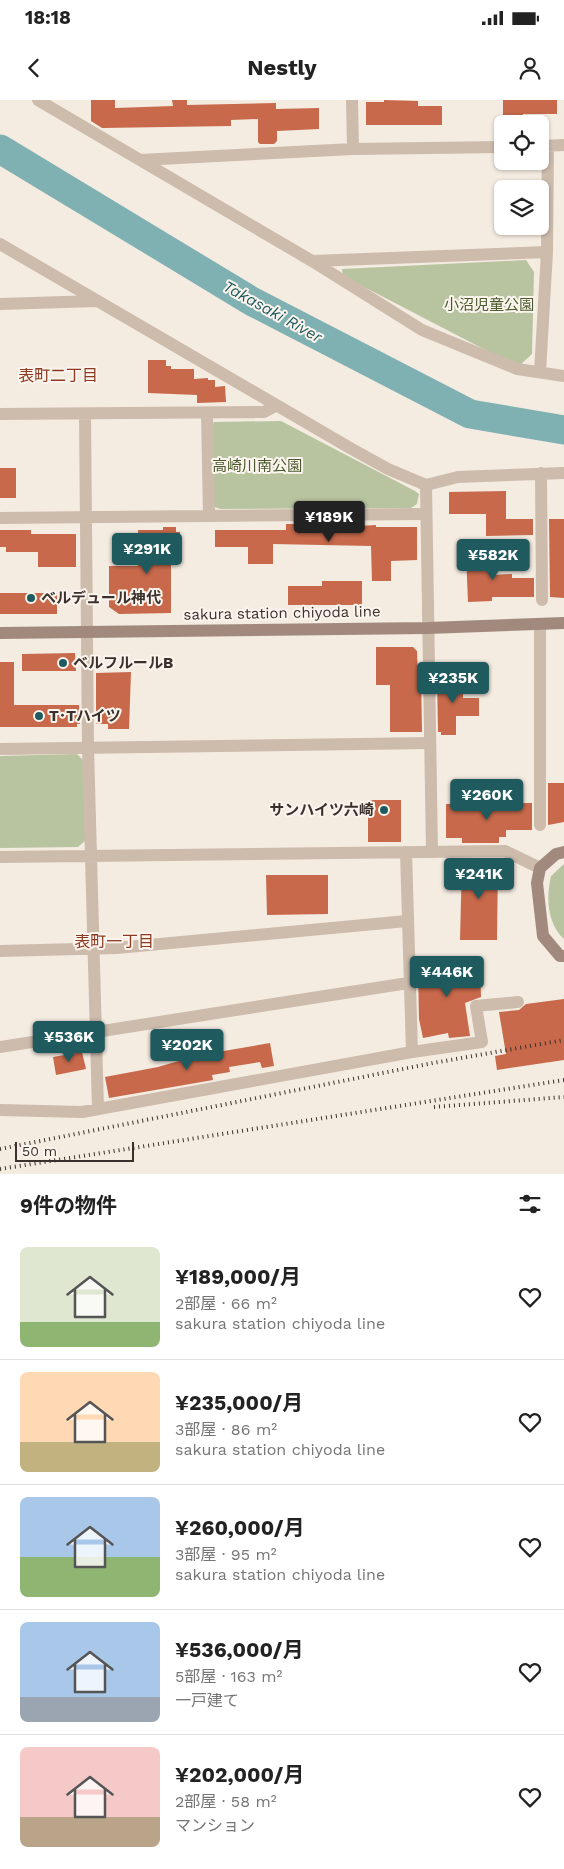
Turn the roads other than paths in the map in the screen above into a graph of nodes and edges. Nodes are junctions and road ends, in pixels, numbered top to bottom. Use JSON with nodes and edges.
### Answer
{"nodes":[{"id":1,"x":38,"y":100,"type":"edge"},
{"id":2,"x":352,"y":100,"type":"edge"},
{"id":3,"x":564,"y":145,"type":"edge"},
{"id":4,"x":549,"y":146,"type":"edge"},
{"id":5,"x":494,"y":147,"type":"edge"},
{"id":6,"x":353,"y":149,"type":"junction"},
{"id":7,"x":140,"y":160,"type":"junction"},
{"id":8,"x":545,"y":170,"type":"edge"},
{"id":9,"x":0,"y":244,"type":"edge"},
{"id":10,"x":547,"y":252,"type":"junction"},
{"id":11,"x":312,"y":261,"type":"junction"},
{"id":12,"x":98,"y":302,"type":"junction"},
{"id":13,"x":0,"y":304,"type":"edge"},
{"id":14,"x":540,"y":372,"type":"junction"},
{"id":15,"x":564,"y":376,"type":"edge"},
{"id":16,"x":276,"y":406,"type":"junction"},
{"id":17,"x":207,"y":413,"type":"junction"},
{"id":18,"x":0,"y":414,"type":"edge"},
{"id":19,"x":84,"y":414,"type":"junction"},
{"id":20,"x":542,"y":473,"type":"junction"},
{"id":21,"x":564,"y":473,"type":"edge"},
{"id":22,"x":426,"y":485,"type":"junction"},
{"id":23,"x":426,"y":514,"type":"junction"},
{"id":24,"x":209,"y":516,"type":"junction"},
{"id":25,"x":87,"y":517,"type":"junction"},
{"id":26,"x":0,"y":518,"type":"edge"},
{"id":27,"x":542,"y":600,"type":"dead end"},
{"id":28,"x":564,"y":623,"type":"edge"},
{"id":29,"x":540,"y":624,"type":"junction"},
{"id":30,"x":428,"y":628,"type":"junction"},
{"id":31,"x":88,"y":632,"type":"junction"},
{"id":32,"x":0,"y":633,"type":"edge"},
{"id":33,"x":430,"y":743,"type":"junction"},
{"id":34,"x":88,"y":748,"type":"junction"},
{"id":35,"x":0,"y":749,"type":"edge"},
{"id":36,"x":540,"y":825,"type":"dead end"},
{"id":37,"x":406,"y":852,"type":"junction"},
{"id":38,"x":432,"y":852,"type":"junction"},
{"id":39,"x":564,"y":852,"type":"edge"},
{"id":40,"x":91,"y":856,"type":"junction"},
{"id":41,"x":0,"y":857,"type":"edge"},
{"id":42,"x":540,"y":868,"type":"junction"},
{"id":43,"x":407,"y":920,"type":"junction"},
{"id":44,"x":95,"y":950,"type":"junction"},
{"id":45,"x":0,"y":951,"type":"edge"},
{"id":46,"x":564,"y":956,"type":"edge"},
{"id":47,"x":408,"y":982,"type":"junction"},
{"id":48,"x":518,"y":1002,"type":"dead end"},
{"id":49,"x":97,"y":1032,"type":"junction"},
{"id":50,"x":0,"y":1048,"type":"edge"},
{"id":51,"x":412,"y":1052,"type":"junction"},
{"id":52,"x":98,"y":1109,"type":"junction"},
{"id":53,"x":0,"y":1110,"type":"edge"}],
"edges":[{"from":1,"to":7,"type":"street"},
{"from":2,"to":6,"type":"street"},
{"from":3,"to":4,"type":"street"},
{"from":5,"to":6,"type":"street"},
{"from":6,"to":7,"type":"street"},
{"from":7,"to":11,"type":"street"},
{"from":8,"to":10,"type":"street"},
{"from":9,"to":12,"type":"street"},
{"from":10,"to":11,"type":"street"},
{"from":10,"to":14,"type":"street"},
{"from":11,"to":14,"type":"street"},
{"from":12,"to":13,"type":"street"},
{"from":12,"to":16,"type":"street"},
{"from":14,"to":15,"type":"street"},
{"from":16,"to":17,"type":"street"},
{"from":16,"to":22,"type":"street"},
{"from":17,"to":19,"type":"street"},
{"from":17,"to":24,"type":"street"},
{"from":18,"to":19,"type":"street"},
{"from":19,"to":25,"type":"street"},
{"from":20,"to":21,"type":"street"},
{"from":20,"to":22,"type":"street"},
{"from":20,"to":27,"type":"street"},
{"from":22,"to":23,"type":"street"},
{"from":23,"to":24,"type":"street"},
{"from":23,"to":30,"type":"street"},
{"from":24,"to":25,"type":"street"},
{"from":25,"to":26,"type":"street"},
{"from":25,"to":31,"type":"street"},
{"from":28,"to":29,"type":"main road","name":"sakura station chiyoda line"},
{"from":29,"to":30,"type":"main road","name":"sakura station chiyoda line"},
{"from":29,"to":36,"type":"street"},
{"from":30,"to":31,"type":"main road","name":"sakura station chiyoda line"},
{"from":30,"to":33,"type":"street"},
{"from":31,"to":32,"type":"main road","name":"sakura station chiyoda line"},
{"from":31,"to":34,"type":"street"},
{"from":33,"to":34,"type":"street"},
{"from":33,"to":38,"type":"street"},
{"from":34,"to":35,"type":"street"},
{"from":34,"to":40,"type":"street"},
{"from":37,"to":38,"type":"street"},
{"from":37,"to":40,"type":"street"},
{"from":37,"to":43,"type":"street"},
{"from":38,"to":42,"type":"street"},
{"from":39,"to":42,"type":"main road"},
{"from":40,"to":41,"type":"street"},
{"from":40,"to":44,"type":"street"},
{"from":42,"to":46,"type":"main road"},
{"from":43,"to":44,"type":"street"},
{"from":43,"to":47,"type":"street"},
{"from":44,"to":45,"type":"street"},
{"from":44,"to":49,"type":"street"},
{"from":47,"to":49,"type":"street"},
{"from":47,"to":51,"type":"street"},
{"from":48,"to":51,"type":"street"},
{"from":49,"to":50,"type":"street"},
{"from":49,"to":52,"type":"street"},
{"from":51,"to":52,"type":"street"},
{"from":52,"to":53,"type":"street"}]}
